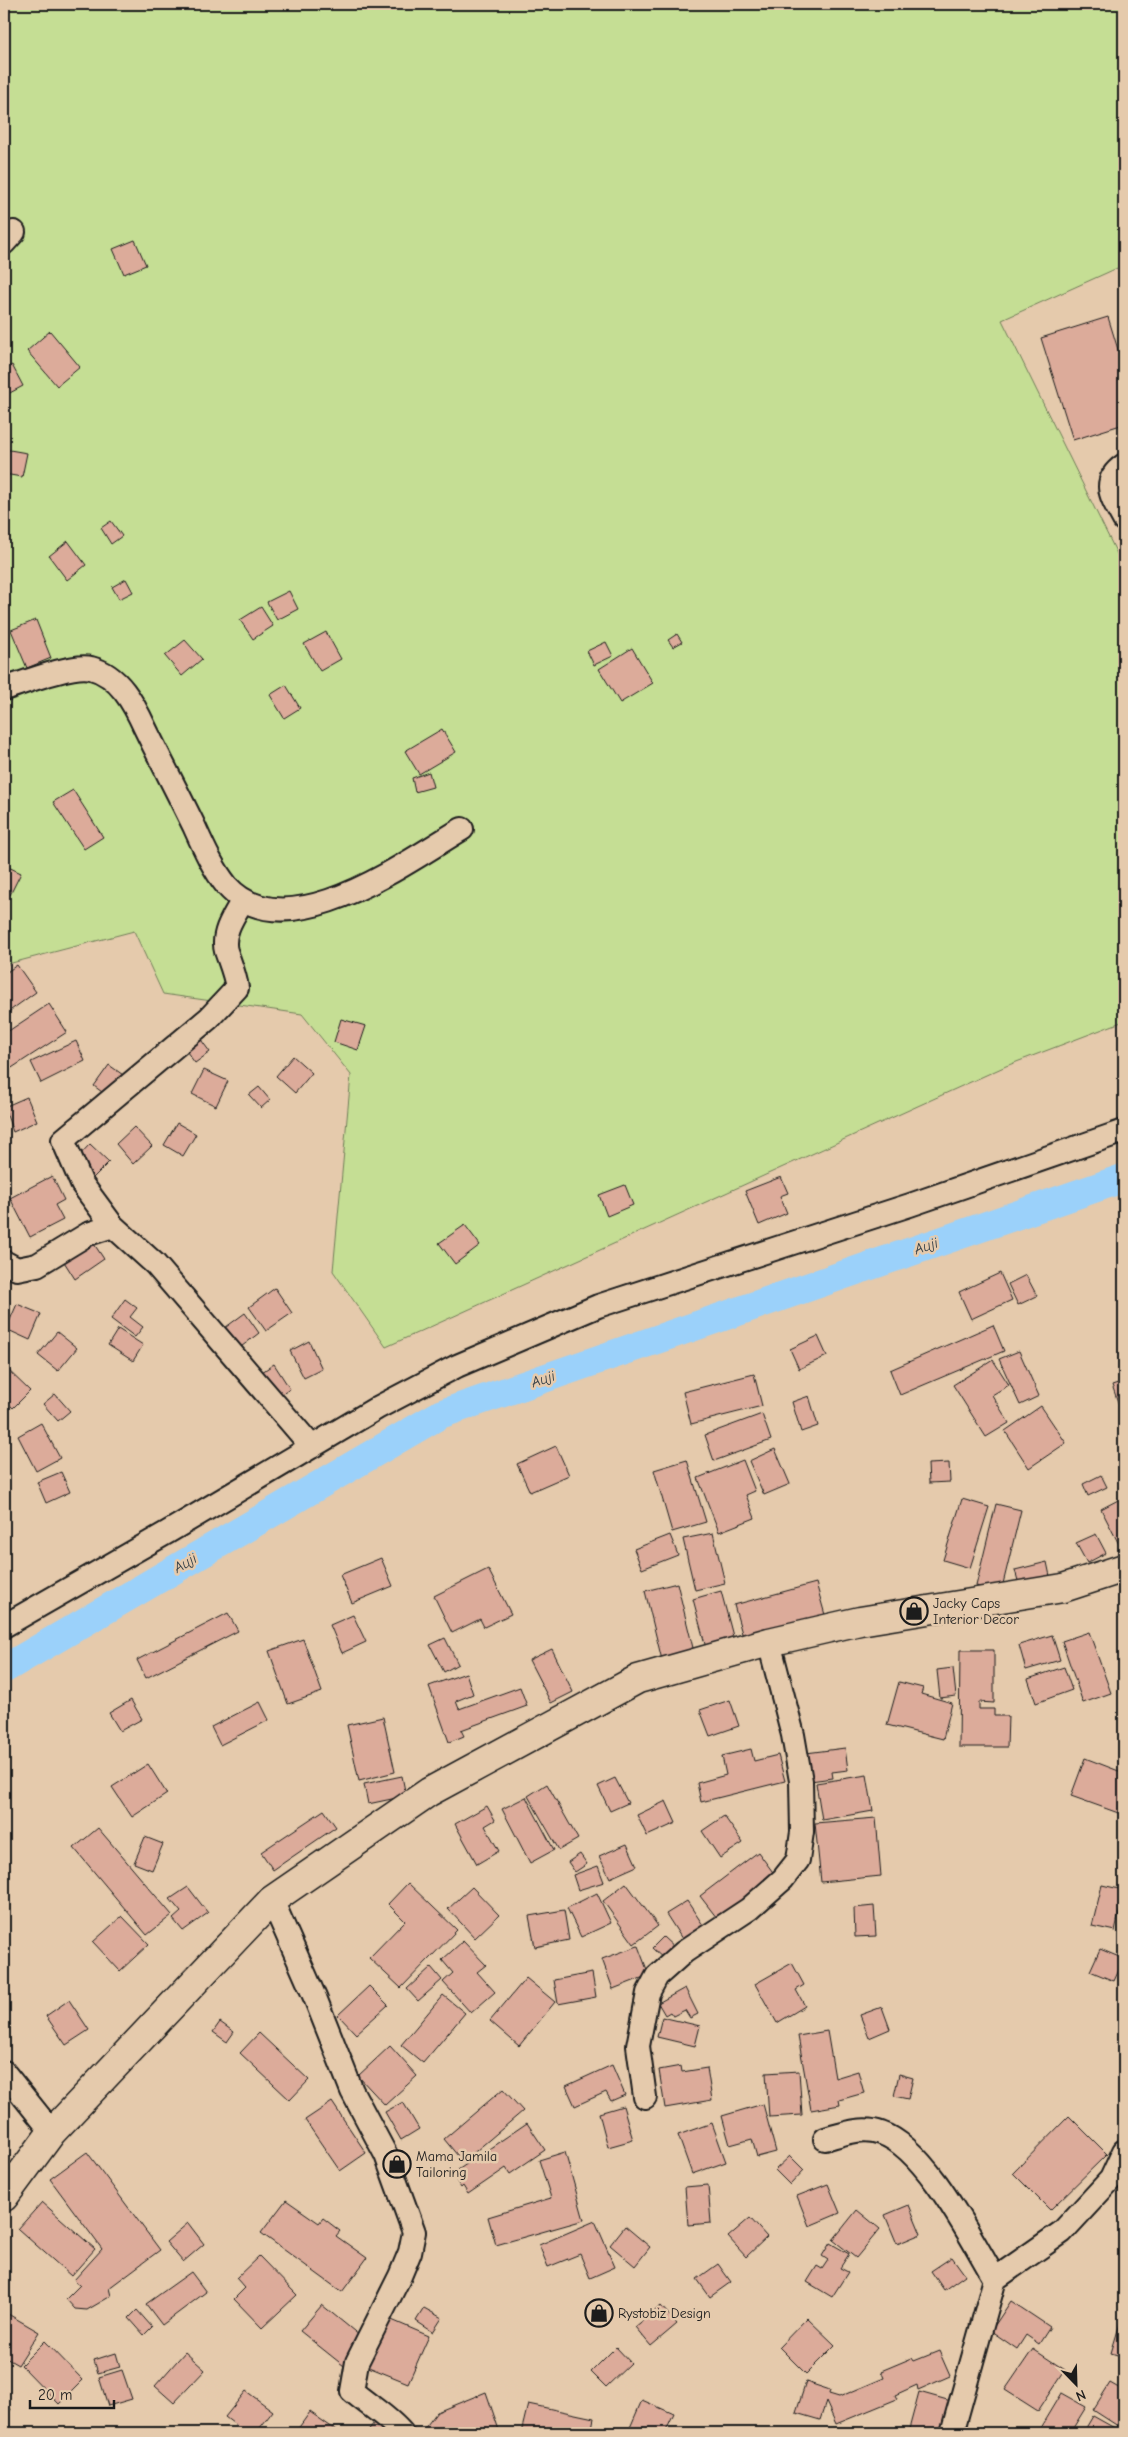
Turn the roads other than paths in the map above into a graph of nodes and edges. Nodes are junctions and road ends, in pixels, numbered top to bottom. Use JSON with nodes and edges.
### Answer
{"nodes":[{"id":1,"x":1124,"y":465,"type":"edge"},
{"id":2,"x":1124,"y":520,"type":"edge"},
{"id":3,"x":4,"y":689,"type":"edge"},
{"id":4,"x":462,"y":829,"type":"dead end"},
{"id":5,"x":243,"y":900,"type":"junction"},
{"id":6,"x":1124,"y":1131,"type":"edge"},
{"id":7,"x":113,"y":1226,"type":"junction"},
{"id":8,"x":4,"y":1262,"type":"edge"},
{"id":9,"x":312,"y":1447,"type":"junction"},
{"id":10,"x":1124,"y":1568,"type":"edge"},
{"id":11,"x":4,"y":1626,"type":"edge"},
{"id":12,"x":769,"y":1642,"type":"junction"},
{"id":13,"x":272,"y":1900,"type":"junction"},
{"id":14,"x":4,"y":2072,"type":"edge"},
{"id":15,"x":645,"y":2097,"type":"dead end"},
{"id":16,"x":52,"y":2132,"type":"junction"},
{"id":17,"x":825,"y":2138,"type":"dead end"},
{"id":18,"x":1124,"y":2151,"type":"edge"},
{"id":19,"x":4,"y":2197,"type":"edge"},
{"id":20,"x":995,"y":2279,"type":"junction"},
{"id":21,"x":402,"y":2433,"type":"edge"},
{"id":22,"x":952,"y":2433,"type":"edge"}],
"edges":[{"from":1,"to":2,"type":"street"},
{"from":3,"to":5,"type":"street"},
{"from":4,"to":5,"type":"street"},
{"from":5,"to":7,"type":"street"},
{"from":6,"to":9,"type":"street"},
{"from":7,"to":8,"type":"street"},
{"from":7,"to":9,"type":"street"},
{"from":9,"to":11,"type":"street"},
{"from":10,"to":12,"type":"street"},
{"from":12,"to":13,"type":"street"},
{"from":12,"to":15,"type":"street"},
{"from":13,"to":16,"type":"street"},
{"from":13,"to":21,"type":"street"},
{"from":14,"to":16,"type":"street"},
{"from":16,"to":19,"type":"street"},
{"from":17,"to":20,"type":"street"},
{"from":18,"to":20,"type":"street"},
{"from":20,"to":22,"type":"street"}]}
